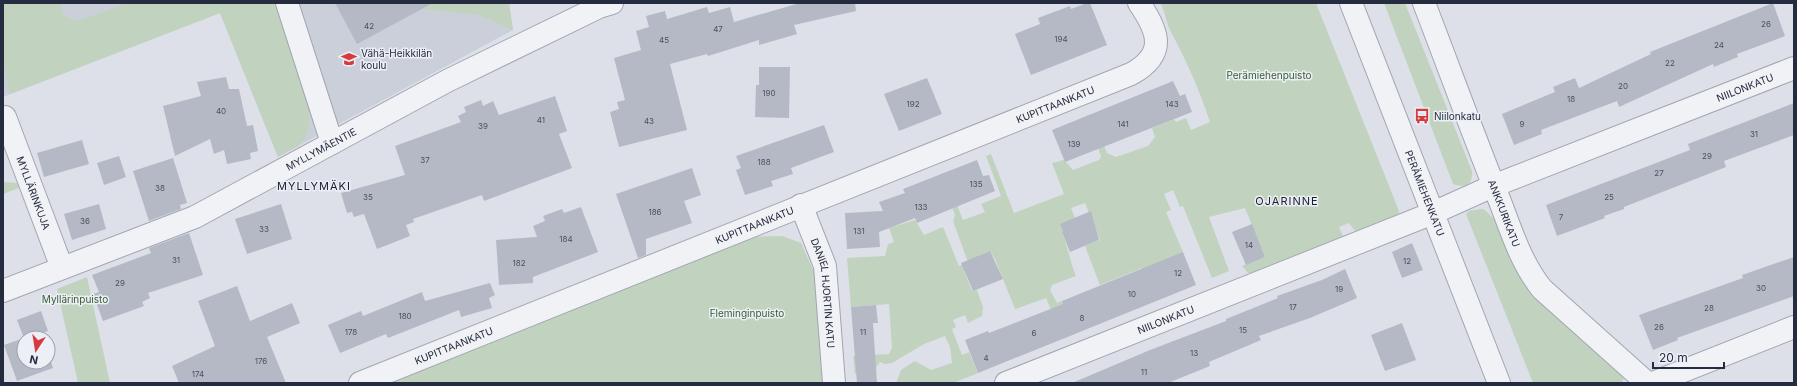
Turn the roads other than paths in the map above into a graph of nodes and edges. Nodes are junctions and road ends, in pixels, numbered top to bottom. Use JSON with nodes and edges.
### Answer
{"nodes":[{"id":1,"x":287,"y":3,"type":"edge"},
{"id":2,"x":612,"y":3,"type":"edge"},
{"id":3,"x":1139,"y":3,"type":"edge"},
{"id":4,"x":1351,"y":3,"type":"edge"},
{"id":5,"x":1424,"y":3,"type":"edge"},
{"id":6,"x":1794,"y":68,"type":"edge"},
{"id":7,"x":5,"y":117,"type":"dead end"},
{"id":8,"x":332,"y":143,"type":"junction"},
{"id":9,"x":1493,"y":186,"type":"junction"},
{"id":10,"x":801,"y":205,"type":"junction"},
{"id":11,"x":1433,"y":213,"type":"junction"},
{"id":12,"x":62,"y":268,"type":"junction"},
{"id":13,"x":3,"y":291,"type":"edge"},
{"id":14,"x":1794,"y":328,"type":"edge"},
{"id":15,"x":360,"y":383,"type":"edge"},
{"id":16,"x":834,"y":383,"type":"edge"},
{"id":17,"x":1006,"y":383,"type":"edge"},
{"id":18,"x":1499,"y":383,"type":"edge"},
{"id":19,"x":1647,"y":383,"type":"edge"},
{"id":20,"x":1653,"y":383,"type":"edge"}],
"edges":[{"from":1,"to":8,"type":"street"},
{"from":2,"to":8,"type":"street","name":"MYLLYMÄENTIE"},
{"from":3,"to":10,"type":"street","name":"KUPITTAANKATU"},
{"from":4,"to":11,"type":"street","name":"PERÄMIEHENKATU"},
{"from":5,"to":9,"type":"street","name":"ANKKURIKATU"},
{"from":6,"to":9,"type":"street","name":"NIILONKATU"},
{"from":7,"to":12,"type":"street","name":"MYLLÄRINKUJA"},
{"from":8,"to":12,"type":"street","name":"MYLLYMÄENTIE"},
{"from":9,"to":11,"type":"street","name":"NIILONKATU"},
{"from":9,"to":19,"type":"street","name":"ANKKURIKATU"},
{"from":10,"to":15,"type":"street","name":"KUPITTAANKATU"},
{"from":10,"to":16,"type":"street","name":"DANIEL HJORTIN KATU"},
{"from":11,"to":17,"type":"street","name":"NIILONKATU"},
{"from":11,"to":18,"type":"street","name":"PERÄMIEHENKATU"},
{"from":12,"to":13,"type":"street","name":"MYLLYMÄENTIE"},
{"from":14,"to":20,"type":"street"}]}
